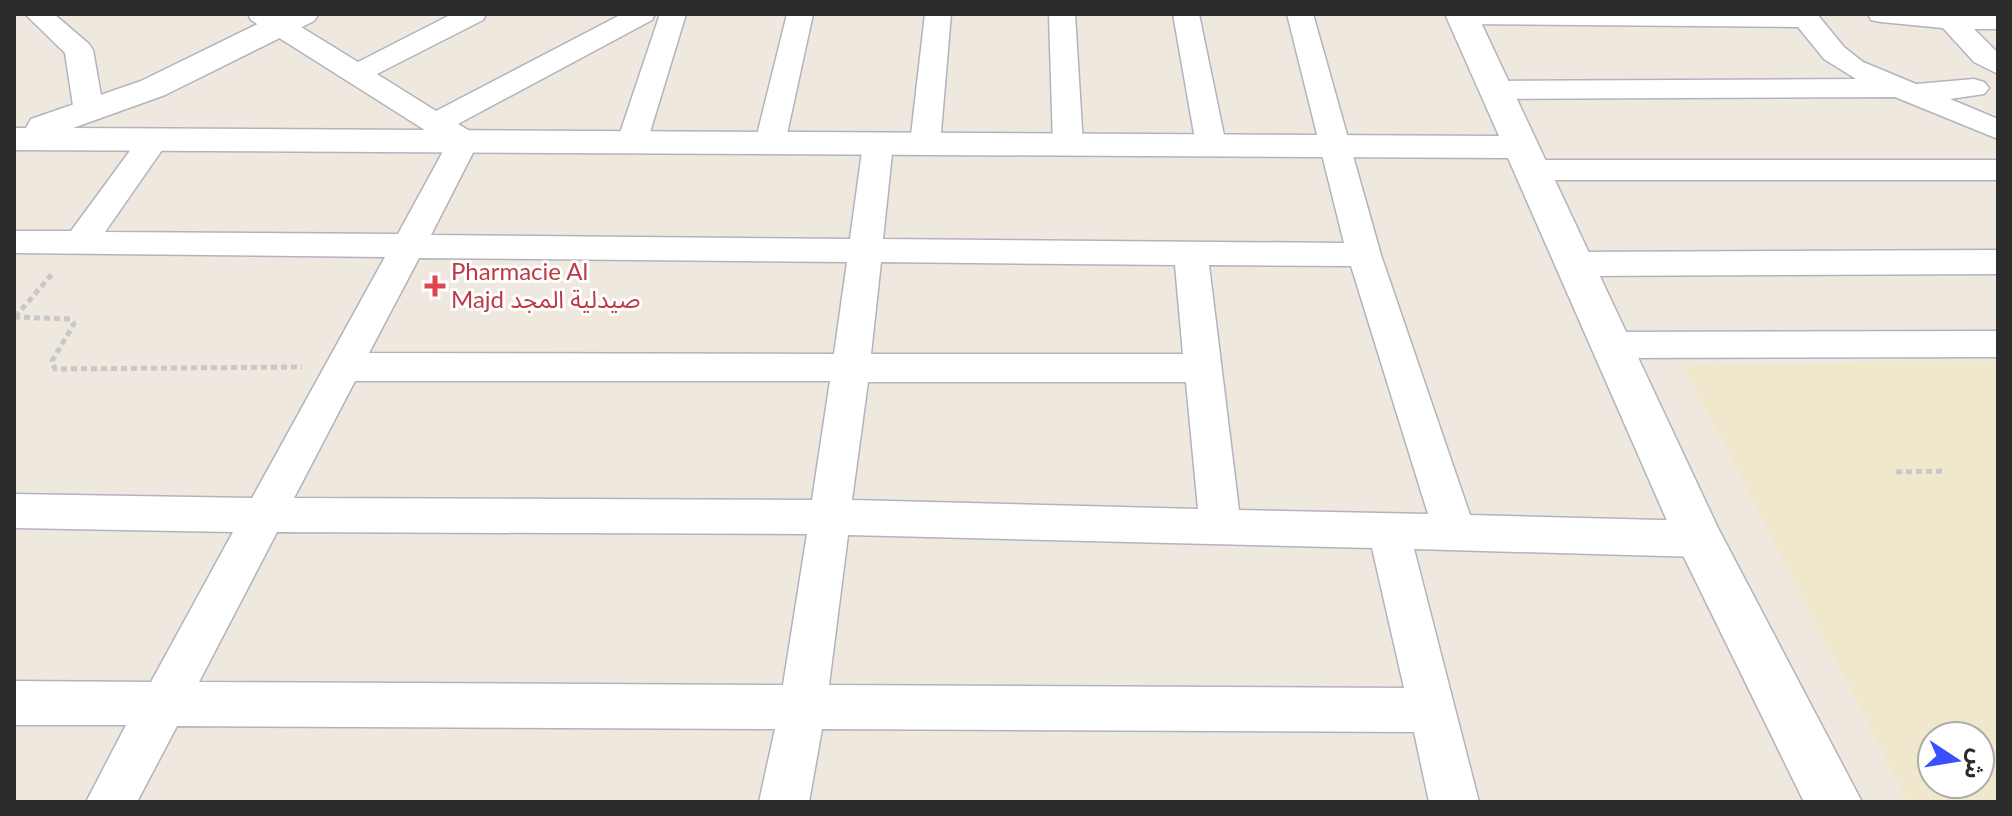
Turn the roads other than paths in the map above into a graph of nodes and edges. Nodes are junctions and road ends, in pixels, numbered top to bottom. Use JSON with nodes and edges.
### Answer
{"nodes":[{"id":1,"x":38,"y":14,"type":"edge"},
{"id":2,"x":473,"y":14,"type":"edge"},
{"id":3,"x":642,"y":14,"type":"edge"},
{"id":4,"x":673,"y":14,"type":"edge"},
{"id":5,"x":800,"y":14,"type":"edge"},
{"id":6,"x":938,"y":14,"type":"edge"},
{"id":7,"x":1062,"y":14,"type":"edge"},
{"id":8,"x":1186,"y":14,"type":"edge"},
{"id":9,"x":1300,"y":14,"type":"edge"},
{"id":10,"x":1881,"y":14,"type":"edge"},
{"id":11,"x":1461,"y":15,"type":"edge"},
{"id":12,"x":281,"y":18,"type":"edge"},
{"id":13,"x":1809,"y":18,"type":"edge"},
{"id":14,"x":1951,"y":21,"type":"junction"},
{"id":15,"x":1998,"y":21,"type":"edge"},
{"id":16,"x":1998,"y":65,"type":"edge"},
{"id":17,"x":354,"y":75,"type":"junction"},
{"id":18,"x":1974,"y":88,"type":"dead end"},
{"id":19,"x":1496,"y":90,"type":"junction"},
{"id":20,"x":1904,"y":91,"type":"junction"},
{"id":21,"x":89,"y":112,"type":"junction"},
{"id":22,"x":1998,"y":130,"type":"edge"},
{"id":23,"x":449,"y":133,"type":"junction"},
{"id":24,"x":14,"y":138,"type":"edge"},
{"id":25,"x":154,"y":140,"type":"junction"},
{"id":26,"x":632,"y":142,"type":"junction"},
{"id":27,"x":770,"y":143,"type":"junction"},
{"id":28,"x":878,"y":144,"type":"junction"},
{"id":29,"x":925,"y":144,"type":"junction"},
{"id":30,"x":1068,"y":145,"type":"junction"},
{"id":31,"x":1211,"y":145,"type":"junction"},
{"id":32,"x":1334,"y":146,"type":"junction"},
{"id":33,"x":1526,"y":158,"type":"junction"},
{"id":34,"x":1998,"y":170,"type":"edge"},
{"id":35,"x":14,"y":242,"type":"edge"},
{"id":36,"x":80,"y":243,"type":"junction"},
{"id":37,"x":408,"y":246,"type":"junction"},
{"id":38,"x":864,"y":251,"type":"junction"},
{"id":39,"x":1191,"y":254,"type":"junction"},
{"id":40,"x":1364,"y":255,"type":"junction"},
{"id":41,"x":1998,"y":262,"type":"edge"},
{"id":42,"x":1575,"y":264,"type":"junction"},
{"id":43,"x":1998,"y":344,"type":"edge"},
{"id":44,"x":1611,"y":345,"type":"junction"},
{"id":45,"x":343,"y":367,"type":"junction"},
{"id":46,"x":851,"y":368,"type":"junction"},
{"id":47,"x":1203,"y":368,"type":"junction"},
{"id":48,"x":14,"y":511,"type":"edge"},
{"id":49,"x":263,"y":515,"type":"junction"},
{"id":50,"x":827,"y":517,"type":"junction"},
{"id":51,"x":1220,"y":526,"type":"junction"},
{"id":52,"x":1389,"y":531,"type":"junction"},
{"id":53,"x":1455,"y":533,"type":"junction"},
{"id":54,"x":1699,"y":539,"type":"junction"},
{"id":55,"x":162,"y":702,"type":"junction"},
{"id":56,"x":14,"y":703,"type":"edge"},
{"id":57,"x":803,"y":706,"type":"junction"},
{"id":58,"x":1432,"y":710,"type":"junction"},
{"id":59,"x":111,"y":802,"type":"edge"},
{"id":60,"x":784,"y":802,"type":"edge"},
{"id":61,"x":1454,"y":802,"type":"edge"},
{"id":62,"x":1834,"y":802,"type":"edge"}],
"edges":[{"from":1,"to":21,"type":"street"},
{"from":2,"to":17,"type":"street"},
{"from":3,"to":23,"type":"street"},
{"from":4,"to":26,"type":"street"},
{"from":5,"to":27,"type":"street"},
{"from":6,"to":29,"type":"street"},
{"from":7,"to":30,"type":"street"},
{"from":8,"to":31,"type":"street"},
{"from":9,"to":32,"type":"street"},
{"from":10,"to":14,"type":"street"},
{"from":11,"to":13,"type":"street"},
{"from":11,"to":19,"type":"street"},
{"from":12,"to":17,"type":"street"},
{"from":12,"to":21,"type":"street"},
{"from":13,"to":20,"type":"street"},
{"from":14,"to":15,"type":"street"},
{"from":14,"to":16,"type":"street"},
{"from":17,"to":23,"type":"street"},
{"from":18,"to":20,"type":"street"},
{"from":19,"to":20,"type":"street"},
{"from":19,"to":33,"type":"street"},
{"from":20,"to":22,"type":"street"},
{"from":21,"to":24,"type":"street"},
{"from":23,"to":25,"type":"street"},
{"from":23,"to":26,"type":"street"},
{"from":23,"to":37,"type":"street"},
{"from":24,"to":25,"type":"street"},
{"from":25,"to":36,"type":"street"},
{"from":26,"to":27,"type":"street"},
{"from":27,"to":28,"type":"street"},
{"from":28,"to":29,"type":"street"},
{"from":28,"to":38,"type":"street"},
{"from":29,"to":30,"type":"street"},
{"from":30,"to":31,"type":"street"},
{"from":31,"to":32,"type":"street"},
{"from":32,"to":33,"type":"street"},
{"from":32,"to":40,"type":"street"},
{"from":33,"to":34,"type":"street"},
{"from":33,"to":42,"type":"street"},
{"from":35,"to":36,"type":"street"},
{"from":36,"to":37,"type":"street"},
{"from":37,"to":38,"type":"street"},
{"from":37,"to":45,"type":"street"},
{"from":38,"to":39,"type":"street"},
{"from":38,"to":46,"type":"street"},
{"from":39,"to":40,"type":"street"},
{"from":39,"to":47,"type":"street"},
{"from":40,"to":53,"type":"street"},
{"from":41,"to":42,"type":"street"},
{"from":42,"to":44,"type":"street"},
{"from":43,"to":44,"type":"street"},
{"from":44,"to":54,"type":"street"},
{"from":45,"to":46,"type":"street"},
{"from":45,"to":49,"type":"street"},
{"from":46,"to":47,"type":"street"},
{"from":46,"to":50,"type":"street"},
{"from":47,"to":51,"type":"street"},
{"from":48,"to":49,"type":"street"},
{"from":49,"to":50,"type":"street"},
{"from":49,"to":55,"type":"street"},
{"from":50,"to":51,"type":"street"},
{"from":50,"to":57,"type":"street"},
{"from":51,"to":52,"type":"street"},
{"from":52,"to":53,"type":"street"},
{"from":52,"to":58,"type":"street"},
{"from":53,"to":54,"type":"street"},
{"from":54,"to":62,"type":"street"},
{"from":55,"to":56,"type":"street"},
{"from":55,"to":57,"type":"street"},
{"from":55,"to":59,"type":"street"},
{"from":57,"to":58,"type":"street"},
{"from":57,"to":60,"type":"street"},
{"from":58,"to":61,"type":"street"}]}
